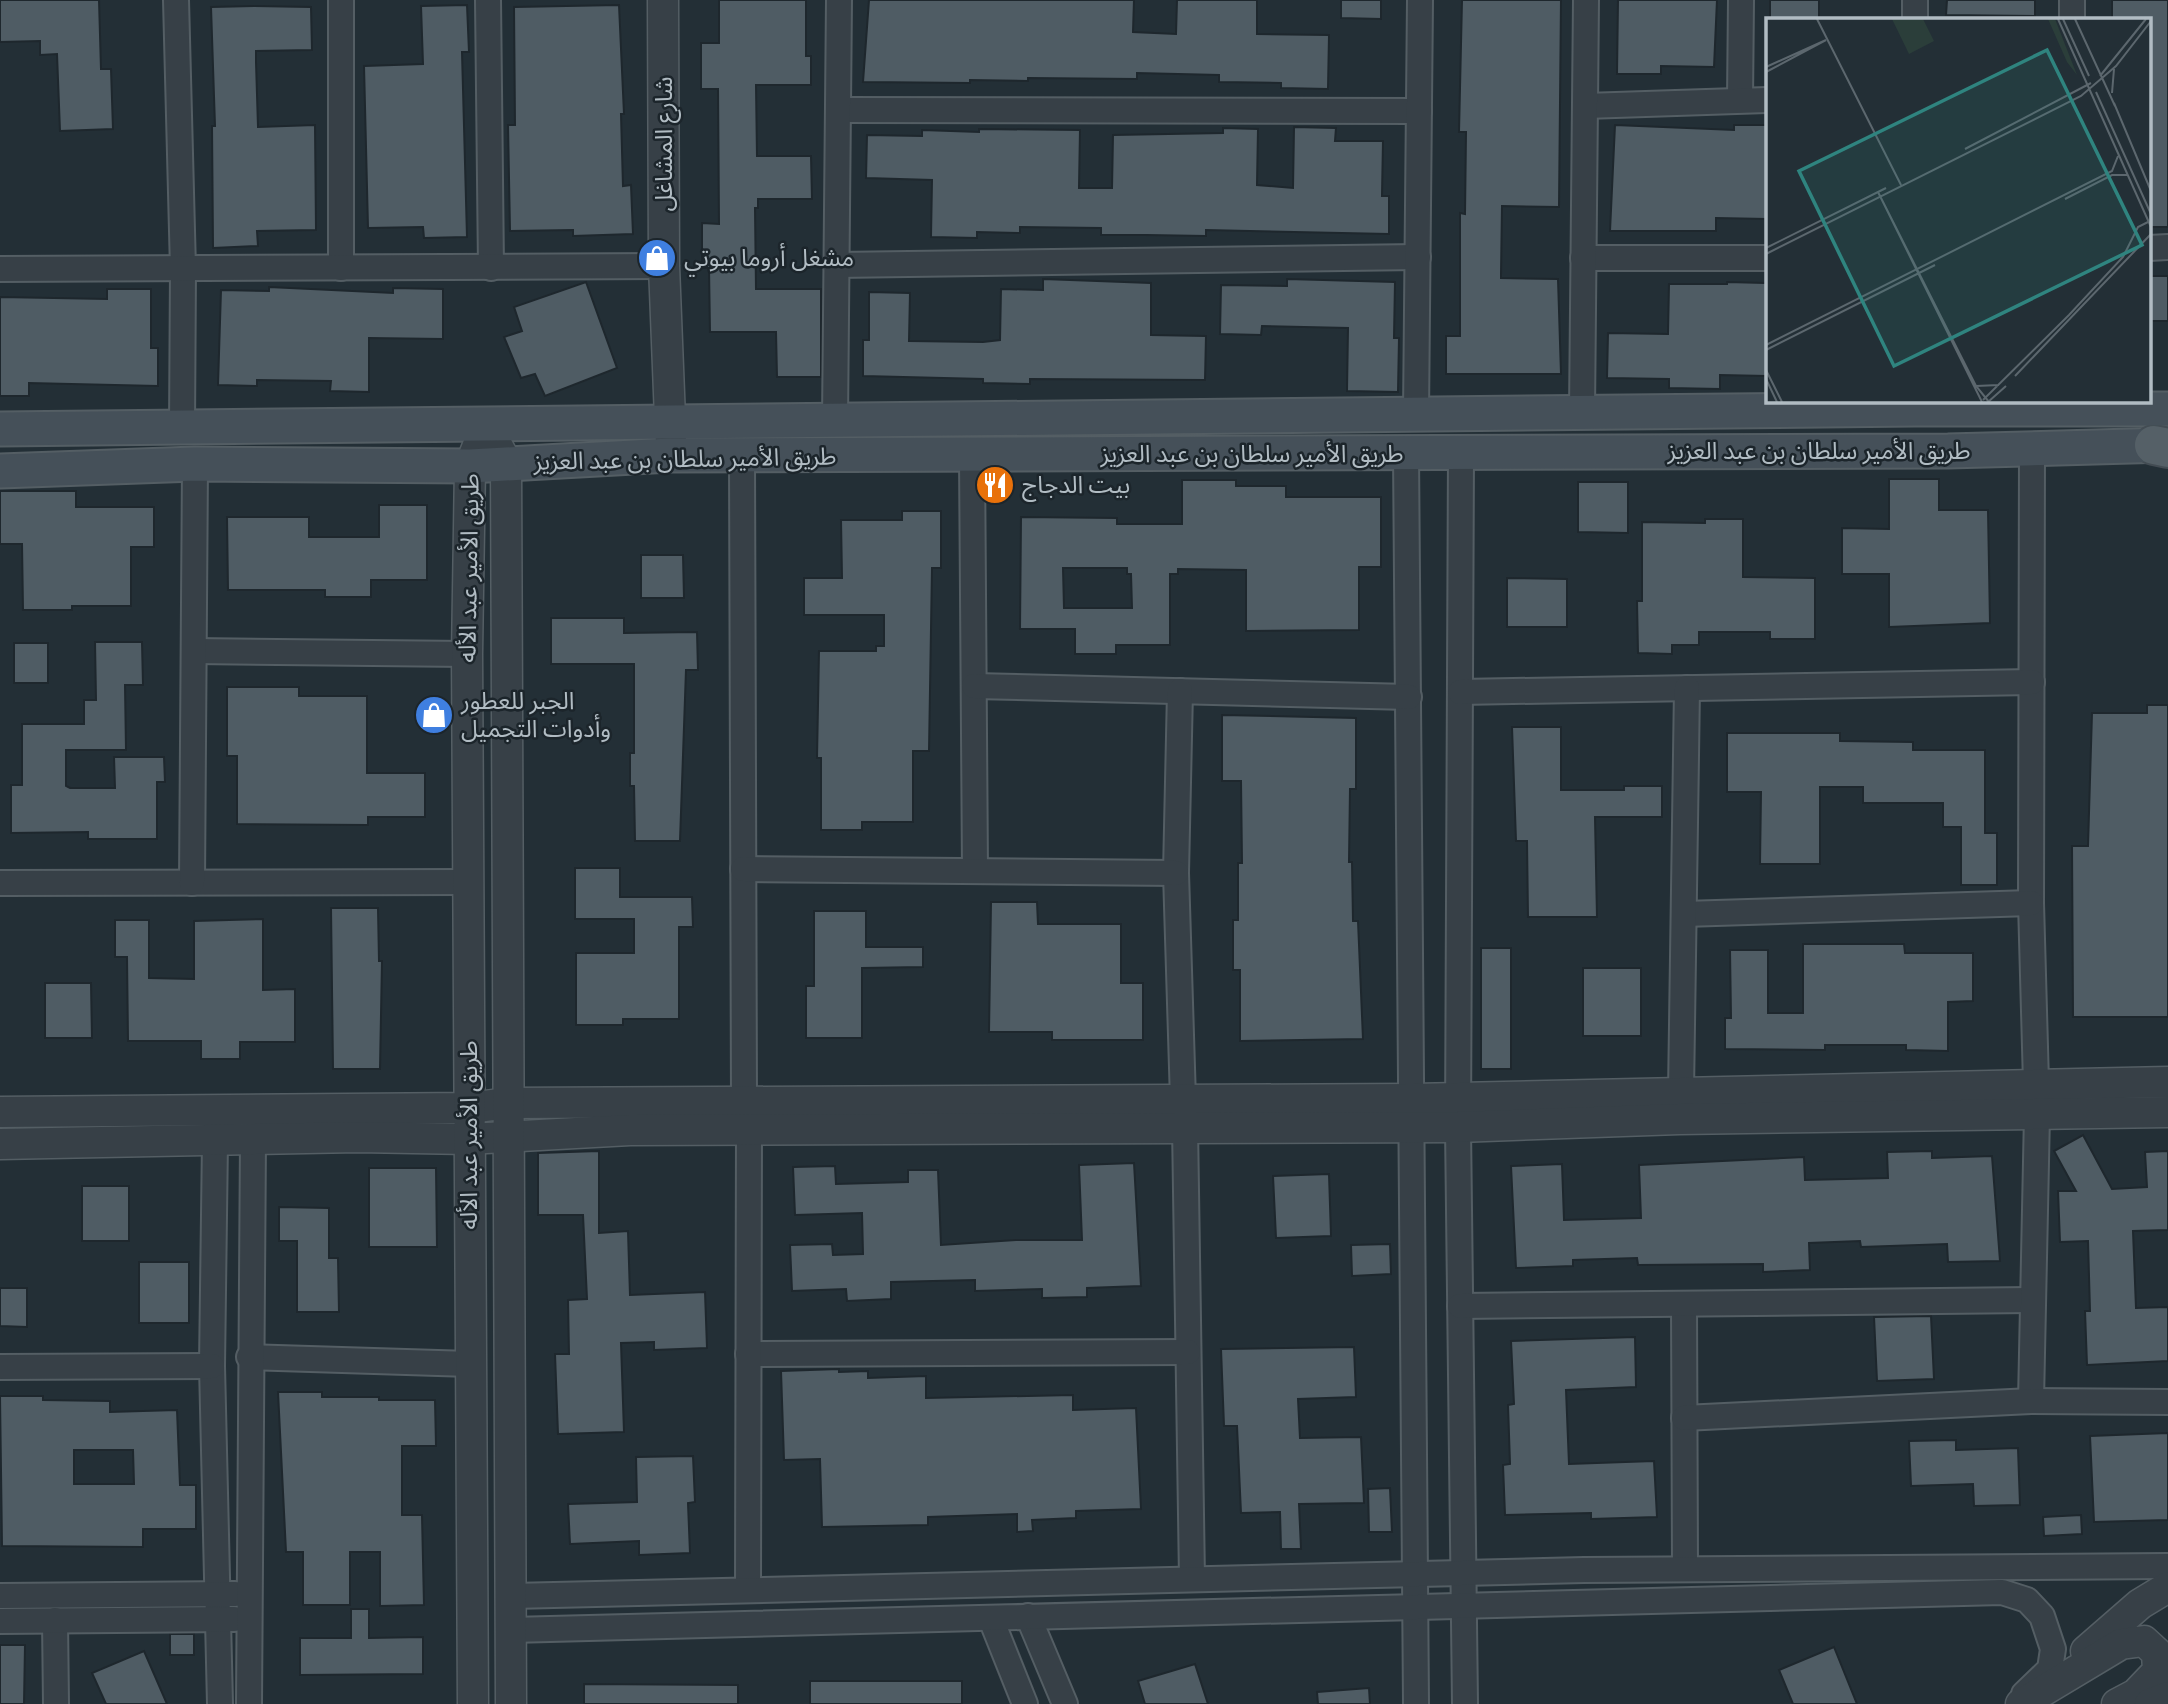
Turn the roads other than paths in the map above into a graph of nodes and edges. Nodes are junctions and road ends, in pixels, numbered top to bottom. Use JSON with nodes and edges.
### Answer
{"nodes":[{"id":1,"x":176,"y":0,"type":"edge"},
{"id":2,"x":341,"y":0,"type":"edge"},
{"id":3,"x":488,"y":0,"type":"edge"},
{"id":4,"x":663,"y":0,"type":"edge"},
{"id":5,"x":839,"y":0,"type":"edge"},
{"id":6,"x":1420,"y":0,"type":"edge"},
{"id":7,"x":1586,"y":0,"type":"edge"},
{"id":8,"x":1741,"y":0,"type":"edge"},
{"id":9,"x":1915,"y":0,"type":"edge"},
{"id":10,"x":2072,"y":0,"type":"edge"},
{"id":11,"x":1915,"y":18,"type":"edge"},
{"id":12,"x":2072,"y":18,"type":"edge"},
{"id":13,"x":1740,"y":100,"type":"junction"},
{"id":14,"x":1766,"y":100,"type":"edge"},
{"id":15,"x":1585,"y":106,"type":"junction"},
{"id":16,"x":838,"y":110,"type":"junction"},
{"id":17,"x":1419,"y":111,"type":"junction"},
{"id":18,"x":2168,"y":247,"type":"edge"},
{"id":19,"x":2150,"y":248,"type":"edge"},
{"id":20,"x":1418,"y":257,"type":"junction"},
{"id":21,"x":1583,"y":258,"type":"junction"},
{"id":22,"x":1766,"y":258,"type":"edge"},
{"id":23,"x":836,"y":265,"type":"junction"},
{"id":24,"x":664,"y":266,"type":"junction"},
{"id":25,"x":341,"y":268,"type":"junction"},
{"id":26,"x":491,"y":268,"type":"junction"},
{"id":27,"x":0,"y":269,"type":"edge"},
{"id":28,"x":183,"y":269,"type":"junction"},
{"id":29,"x":1915,"y":405,"type":"edge"},
{"id":30,"x":2066,"y":405,"type":"edge"},
{"id":31,"x":2168,"y":410,"type":"edge"},
{"id":32,"x":1582,"y":412,"type":"junction"},
{"id":33,"x":1416,"y":414,"type":"junction"},
{"id":34,"x":672,"y":421,"type":"junction"},
{"id":35,"x":835,"y":421,"type":"junction"},
{"id":36,"x":485,"y":425,"type":"junction"},
{"id":37,"x":182,"y":427,"type":"junction"},
{"id":38,"x":0,"y":429,"type":"edge"},
{"id":39,"x":2163,"y":446,"type":"edge"},
{"id":40,"x":2032,"y":449,"type":"junction"},
{"id":41,"x":1406,"y":453,"type":"junction"},
{"id":42,"x":1461,"y":453,"type":"junction"},
{"id":43,"x":670,"y":455,"type":"junction"},
{"id":44,"x":972,"y":456,"type":"junction"},
{"id":45,"x":742,"y":457,"type":"junction"},
{"id":46,"x":506,"y":462,"type":"junction"},
{"id":47,"x":195,"y":464,"type":"junction"},
{"id":48,"x":470,"y":466,"type":"junction"},
{"id":49,"x":0,"y":471,"type":"edge"},
{"id":50,"x":194,"y":651,"type":"junction"},
{"id":51,"x":467,"y":653,"type":"junction"},
{"id":52,"x":2032,"y":682,"type":"junction"},
{"id":53,"x":974,"y":686,"type":"junction"},
{"id":54,"x":1687,"y":688,"type":"junction"},
{"id":55,"x":1181,"y":691,"type":"junction"},
{"id":56,"x":1460,"y":692,"type":"junction"},
{"id":57,"x":1409,"y":698,"type":"junction"},
{"id":58,"x":743,"y":869,"type":"junction"},
{"id":59,"x":975,"y":871,"type":"junction"},
{"id":60,"x":1176,"y":873,"type":"junction"},
{"id":61,"x":467,"y":882,"type":"junction"},
{"id":62,"x":0,"y":883,"type":"edge"},
{"id":63,"x":192,"y":883,"type":"junction"},
{"id":64,"x":2031,"y":903,"type":"junction"},
{"id":65,"x":1684,"y":914,"type":"junction"},
{"id":66,"x":2168,"y":1082,"type":"edge"},
{"id":67,"x":2036,"y":1083,"type":"junction"},
{"id":68,"x":1681,"y":1092,"type":"junction"},
{"id":69,"x":508,"y":1104,"type":"junction"},
{"id":70,"x":469,"y":1108,"type":"junction"},
{"id":71,"x":0,"y":1112,"type":"edge"},
{"id":72,"x":1458,"y":1112,"type":"junction"},
{"id":73,"x":2168,"y":1112,"type":"edge"},
{"id":74,"x":1184,"y":1113,"type":"junction"},
{"id":75,"x":1412,"y":1113,"type":"junction"},
{"id":76,"x":2037,"y":1114,"type":"junction"},
{"id":77,"x":746,"y":1116,"type":"junction"},
{"id":78,"x":507,"y":1138,"type":"junction"},
{"id":79,"x":253,"y":1139,"type":"junction"},
{"id":80,"x":468,"y":1139,"type":"junction"},
{"id":81,"x":215,"y":1140,"type":"junction"},
{"id":82,"x":0,"y":1144,"type":"edge"},
{"id":83,"x":2031,"y":1300,"type":"junction"},
{"id":84,"x":1684,"y":1304,"type":"junction"},
{"id":85,"x":1460,"y":1306,"type":"junction"},
{"id":86,"x":1188,"y":1352,"type":"junction"},
{"id":87,"x":748,"y":1354,"type":"junction"},
{"id":88,"x":249,"y":1357,"type":"junction"},
{"id":89,"x":470,"y":1364,"type":"junction"},
{"id":90,"x":212,"y":1366,"type":"junction"},
{"id":91,"x":0,"y":1367,"type":"edge"},
{"id":92,"x":2031,"y":1401,"type":"junction"},
{"id":93,"x":2168,"y":1402,"type":"edge"},
{"id":94,"x":1684,"y":1418,"type":"junction"},
{"id":95,"x":2168,"y":1566,"type":"edge"},
{"id":96,"x":1685,"y":1568,"type":"junction"},
{"id":97,"x":1464,"y":1573,"type":"junction"},
{"id":98,"x":1414,"y":1574,"type":"junction"},
{"id":99,"x":1192,"y":1579,"type":"junction"},
{"id":100,"x":2168,"y":1587,"type":"edge"},
{"id":101,"x":748,"y":1590,"type":"junction"},
{"id":102,"x":250,"y":1594,"type":"junction"},
{"id":103,"x":0,"y":1596,"type":"edge"},
{"id":104,"x":512,"y":1596,"type":"junction"},
{"id":105,"x":1466,"y":1605,"type":"junction"},
{"id":106,"x":220,"y":1606,"type":"junction"},
{"id":107,"x":1418,"y":1606,"type":"junction"},
{"id":108,"x":1028,"y":1616,"type":"junction"},
{"id":109,"x":250,"y":1619,"type":"junction"},
{"id":110,"x":991,"y":1619,"type":"junction"},
{"id":111,"x":55,"y":1620,"type":"junction"},
{"id":112,"x":0,"y":1621,"type":"edge"},
{"id":113,"x":511,"y":1630,"type":"junction"},
{"id":114,"x":2168,"y":1697,"type":"edge"},
{"id":115,"x":56,"y":1704,"type":"edge"},
{"id":116,"x":220,"y":1704,"type":"edge"},
{"id":117,"x":249,"y":1704,"type":"edge"},
{"id":118,"x":473,"y":1704,"type":"edge"},
{"id":119,"x":511,"y":1704,"type":"edge"},
{"id":120,"x":1025,"y":1704,"type":"edge"},
{"id":121,"x":1065,"y":1704,"type":"edge"},
{"id":122,"x":1416,"y":1704,"type":"edge"},
{"id":123,"x":1465,"y":1704,"type":"edge"},
{"id":124,"x":2017,"y":1704,"type":"edge"},
{"id":125,"x":2117,"y":1704,"type":"edge"},
{"id":126,"x":2150,"y":1704,"type":"edge"}],
"edges":[{"from":1,"to":28,"type":"street"},
{"from":2,"to":25,"type":"street"},
{"from":3,"to":26,"type":"street"},
{"from":4,"to":24,"type":"street","name":"شارع المشاغل"},
{"from":5,"to":16,"type":"street"},
{"from":6,"to":17,"type":"street"},
{"from":7,"to":15,"type":"street"},
{"from":8,"to":13,"type":"street"},
{"from":9,"to":11,"type":"street"},
{"from":10,"to":12,"type":"street"},
{"from":13,"to":14,"type":"street"},
{"from":13,"to":15,"type":"street"},
{"from":15,"to":21,"type":"street"},
{"from":16,"to":17,"type":"street"},
{"from":16,"to":23,"type":"street"},
{"from":17,"to":20,"type":"street"},
{"from":18,"to":19,"type":"street"},
{"from":20,"to":23,"type":"street"},
{"from":20,"to":33,"type":"street"},
{"from":21,"to":22,"type":"street"},
{"from":21,"to":32,"type":"street"},
{"from":23,"to":35,"type":"street"},
{"from":24,"to":26,"type":"street"},
{"from":24,"to":34,"type":"street","name":"شارع المشاغل"},
{"from":25,"to":26,"type":"street"},
{"from":25,"to":28,"type":"street"},
{"from":27,"to":28,"type":"street"},
{"from":28,"to":37,"type":"street"},
{"from":29,"to":30,"type":"main road","name":"طريق الأمير سلطان بن عبد العزيز"},
{"from":29,"to":32,"type":"main road","name":"طريق الأمير سلطان بن عبد العزيز"},
{"from":30,"to":31,"type":"main road","name":"طريق الأمير سلطان بن عبد العزيز"},
{"from":32,"to":33,"type":"main road","name":"طريق الأمير سلطان بن عبد العزيز"},
{"from":33,"to":35,"type":"main road","name":"طريق الأمير سلطان بن عبد العزيز"},
{"from":34,"to":35,"type":"main road","name":"طريق الأمير سلطان بن عبد العزيز"},
{"from":34,"to":36,"type":"main road","name":"طريق الأمير سلطان بن عبد العزيز"},
{"from":34,"to":43,"type":"street","name":"شارع المشاغل"},
{"from":36,"to":37,"type":"main road","name":"طريق الأمير سلطان بن عبد العزيز"},
{"from":36,"to":46,"type":"street","name":"طريق الأمير عبد الأله"},
{"from":36,"to":48,"type":"street","name":"طريق الأمير عبد الأله"},
{"from":37,"to":38,"type":"main road","name":"طريق الأمير سلطان بن عبد العزيز"},
{"from":39,"to":40,"type":"main road","name":"طريق الأمير سلطان بن عبد العزيز"},
{"from":40,"to":42,"type":"main road","name":"طريق الأمير سلطان بن عبد العزيز"},
{"from":40,"to":52,"type":"street"},
{"from":41,"to":42,"type":"main road","name":"طريق الأمير سلطان بن عبد العزيز"},
{"from":41,"to":44,"type":"main road","name":"طريق الأمير سلطان بن عبد العزيز"},
{"from":41,"to":57,"type":"street"},
{"from":42,"to":56,"type":"street"},
{"from":43,"to":45,"type":"main road","name":"طريق الأمير سلطان بن عبد العزيز"},
{"from":43,"to":46,"type":"main road","name":"طريق الأمير سلطان بن عبد العزيز"},
{"from":44,"to":45,"type":"main road","name":"طريق الأمير سلطان بن عبد العزيز"},
{"from":44,"to":53,"type":"street"},
{"from":45,"to":58,"type":"street"},
{"from":46,"to":48,"type":"main road","name":"طريق الأمير سلطان بن عبد العزيز"},
{"from":46,"to":69,"type":"street","name":"طريق الأمير عبد الأله"},
{"from":47,"to":48,"type":"main road","name":"طريق الأمير سلطان بن عبد العزيز"},
{"from":47,"to":49,"type":"main road","name":"طريق الأمير سلطان بن عبد العزيز"},
{"from":47,"to":50,"type":"street"},
{"from":48,"to":51,"type":"street","name":"طريق الأمير عبد الأله"},
{"from":50,"to":51,"type":"street"},
{"from":50,"to":63,"type":"street"},
{"from":51,"to":61,"type":"street","name":"طريق الأمير عبد الأله"},
{"from":52,"to":54,"type":"street"},
{"from":52,"to":64,"type":"street"},
{"from":53,"to":55,"type":"street"},
{"from":53,"to":59,"type":"street"},
{"from":54,"to":56,"type":"street"},
{"from":54,"to":65,"type":"street"},
{"from":55,"to":57,"type":"street"},
{"from":55,"to":60,"type":"street"},
{"from":56,"to":72,"type":"street"},
{"from":57,"to":75,"type":"street"},
{"from":58,"to":59,"type":"street"},
{"from":58,"to":77,"type":"street"},
{"from":59,"to":60,"type":"street"},
{"from":60,"to":74,"type":"street"},
{"from":61,"to":63,"type":"street"},
{"from":61,"to":70,"type":"street","name":"طريق الأمير عبد الأله"},
{"from":62,"to":63,"type":"street"},
{"from":64,"to":65,"type":"street"},
{"from":64,"to":67,"type":"street"},
{"from":65,"to":68,"type":"street"},
{"from":66,"to":67,"type":"street"},
{"from":67,"to":68,"type":"street"},
{"from":68,"to":72,"type":"street"},
{"from":69,"to":70,"type":"street"},
{"from":69,"to":77,"type":"street"},
{"from":69,"to":78,"type":"street","name":"طريق الأمير عبد الأله"},
{"from":70,"to":71,"type":"street"},
{"from":70,"to":80,"type":"street","name":"طريق الأمير عبد الأله"},
{"from":72,"to":75,"type":"street"},
{"from":72,"to":76,"type":"street"},
{"from":72,"to":85,"type":"street"},
{"from":73,"to":76,"type":"street"},
{"from":74,"to":75,"type":"street"},
{"from":74,"to":77,"type":"street"},
{"from":74,"to":86,"type":"street"},
{"from":75,"to":98,"type":"street"},
{"from":76,"to":83,"type":"street"},
{"from":77,"to":78,"type":"street"},
{"from":77,"to":87,"type":"street"},
{"from":78,"to":80,"type":"street"},
{"from":78,"to":104,"type":"street","name":"طريق الأمير عبد الأله"},
{"from":79,"to":80,"type":"street"},
{"from":79,"to":81,"type":"street"},
{"from":79,"to":88,"type":"street"},
{"from":80,"to":89,"type":"street","name":"طريق الأمير عبد الأله"},
{"from":81,"to":82,"type":"street"},
{"from":81,"to":90,"type":"street"},
{"from":83,"to":84,"type":"street"},
{"from":83,"to":92,"type":"street"},
{"from":84,"to":85,"type":"street"},
{"from":84,"to":94,"type":"street"},
{"from":85,"to":97,"type":"street"},
{"from":86,"to":87,"type":"street"},
{"from":86,"to":99,"type":"street"},
{"from":87,"to":101,"type":"street"},
{"from":88,"to":89,"type":"street"},
{"from":88,"to":102,"type":"street"},
{"from":89,"to":118,"type":"street","name":"طريق الأمير عبد الأله"},
{"from":90,"to":91,"type":"street"},
{"from":90,"to":106,"type":"street"},
{"from":92,"to":93,"type":"street"},
{"from":92,"to":94,"type":"street"},
{"from":94,"to":96,"type":"street"},
{"from":95,"to":96,"type":"street"},
{"from":96,"to":97,"type":"street"},
{"from":97,"to":98,"type":"street"},
{"from":97,"to":105,"type":"street"},
{"from":98,"to":99,"type":"street"},
{"from":98,"to":107,"type":"street"},
{"from":99,"to":101,"type":"street"},
{"from":100,"to":124,"type":"street"},
{"from":101,"to":104,"type":"street"},
{"from":102,"to":106,"type":"street"},
{"from":102,"to":109,"type":"street"},
{"from":103,"to":106,"type":"street"},
{"from":104,"to":113,"type":"street","name":"طريق الأمير عبد الأله"},
{"from":105,"to":107,"type":"street"},
{"from":105,"to":123,"type":"street"},
{"from":105,"to":124,"type":"street"},
{"from":106,"to":109,"type":"street"},
{"from":106,"to":111,"type":"street"},
{"from":106,"to":116,"type":"street"},
{"from":107,"to":108,"type":"street"},
{"from":107,"to":122,"type":"street"},
{"from":108,"to":110,"type":"street"},
{"from":108,"to":121,"type":"street"},
{"from":109,"to":117,"type":"street"},
{"from":110,"to":113,"type":"street"},
{"from":110,"to":120,"type":"street"},
{"from":111,"to":112,"type":"street"},
{"from":111,"to":115,"type":"street"},
{"from":113,"to":119,"type":"street","name":"طريق الأمير عبد الأله"},
{"from":114,"to":126,"type":"street"},
{"from":124,"to":125,"type":"street"}]}
